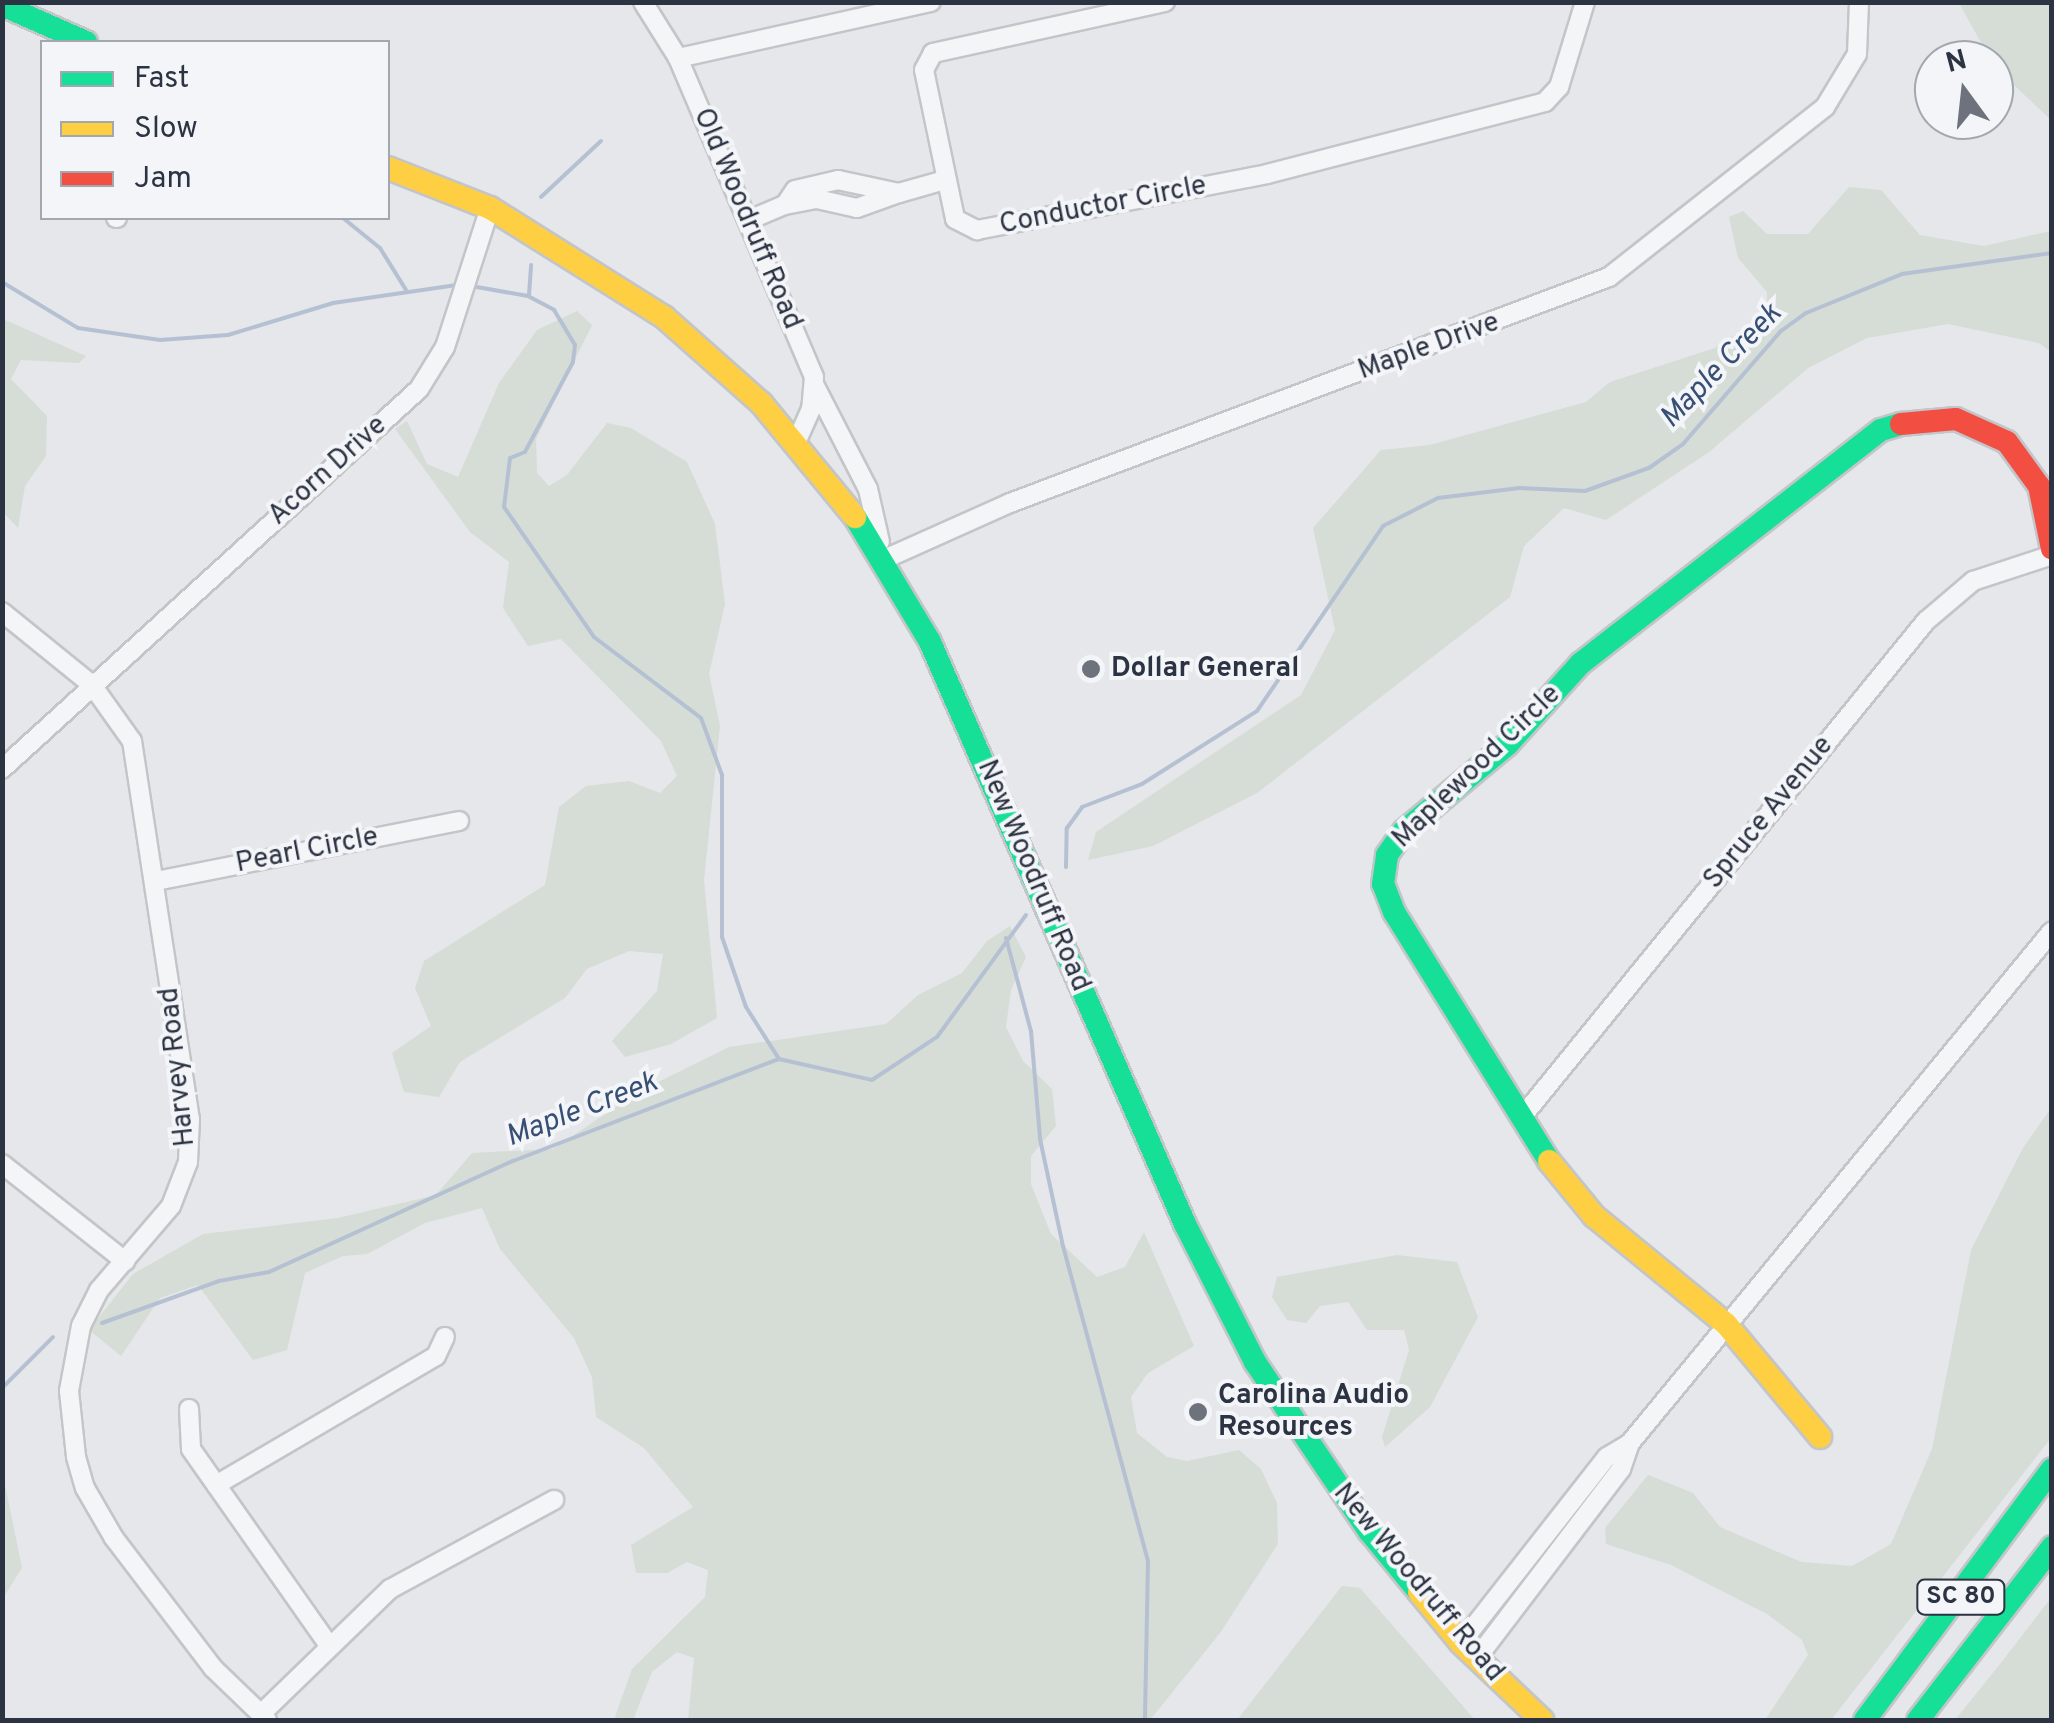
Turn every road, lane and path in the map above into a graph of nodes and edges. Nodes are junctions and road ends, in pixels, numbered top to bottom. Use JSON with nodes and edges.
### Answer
{"nodes":[{"id":1,"x":644,"y":2,"type":"edge"},
{"id":2,"x":1165,"y":2,"type":"edge"},
{"id":3,"x":1585,"y":2,"type":"edge"},
{"id":4,"x":1859,"y":2,"type":"edge"},
{"id":5,"x":923,"y":3,"type":"edge"},
{"id":6,"x":2,"y":5,"type":"edge"},
{"id":7,"x":81,"y":40,"type":"edge"},
{"id":8,"x":678,"y":58,"type":"junction"},
{"id":9,"x":390,"y":169,"type":"edge"},
{"id":10,"x":946,"y":180,"type":"junction"},
{"id":11,"x":490,"y":208,"type":"junction"},
{"id":12,"x":749,"y":220,"type":"junction"},
{"id":13,"x":815,"y":386,"type":"junction"},
{"id":14,"x":796,"y":442,"type":"junction"},
{"id":15,"x":2052,"y":552,"type":"edge"},
{"id":16,"x":884,"y":554,"type":"junction"},
{"id":17,"x":2,"y":612,"type":"edge"},
{"id":18,"x":92,"y":685,"type":"junction"},
{"id":19,"x":2,"y":769,"type":"edge"},
{"id":20,"x":459,"y":821,"type":"dead end"},
{"id":21,"x":156,"y":881,"type":"junction"},
{"id":22,"x":2052,"y":931,"type":"edge"},
{"id":23,"x":1522,"y":1118,"type":"junction"},
{"id":24,"x":2,"y":1164,"type":"edge"},
{"id":25,"x":125,"y":1262,"type":"junction"},
{"id":26,"x":1726,"y":1324,"type":"junction"},
{"id":27,"x":445,"y":1337,"type":"dead end"},
{"id":28,"x":189,"y":1409,"type":"dead end"},
{"id":29,"x":1820,"y":1436,"type":"dead end"},
{"id":30,"x":2052,"y":1469,"type":"edge"},
{"id":31,"x":216,"y":1485,"type":"junction"},
{"id":32,"x":554,"y":1500,"type":"dead end"},
{"id":33,"x":2052,"y":1547,"type":"edge"},
{"id":34,"x":328,"y":1644,"type":"junction"},
{"id":35,"x":1469,"y":1651,"type":"junction"},
{"id":36,"x":264,"y":1717,"type":"edge"},
{"id":37,"x":1542,"y":1720,"type":"edge"},
{"id":38,"x":1865,"y":1720,"type":"edge"},
{"id":39,"x":1918,"y":1720,"type":"edge"}],
"edges":[{"from":1,"to":8,"type":"street","name":"Old Woodruff Road"},
{"from":2,"to":10,"type":"street","name":"Conductor Circle"},
{"from":3,"to":10,"type":"street","name":"Conductor Circle"},
{"from":4,"to":16,"type":"street","name":"Maple Drive"},
{"from":5,"to":8,"type":"street"},
{"from":6,"to":7,"type":"main road"},
{"from":8,"to":12,"type":"street","name":"Old Woodruff Road"},
{"from":9,"to":11,"type":"main road","name":"New Woodruff Road"},
{"from":10,"to":12,"type":"street"},
{"from":11,"to":14,"type":"main road","name":"New Woodruff Road"},
{"from":11,"to":18,"type":"street","name":"Acorn Drive"},
{"from":12,"to":13,"type":"street","name":"Old Woodruff Road"},
{"from":13,"to":14,"type":"street"},
{"from":13,"to":16,"type":"street","name":"Old Woodruff Road"},
{"from":14,"to":16,"type":"main road","name":"New Woodruff Road"},
{"from":15,"to":23,"type":"street","name":"Spruce Avenue"},
{"from":15,"to":23,"type":"main road","name":"Maplewood Circle"},
{"from":16,"to":35,"type":"main road","name":"New Woodruff Road"},
{"from":17,"to":18,"type":"street","name":"Harvey Road"},
{"from":18,"to":19,"type":"street","name":"Acorn Drive"},
{"from":18,"to":21,"type":"street","name":"Harvey Road"},
{"from":20,"to":21,"type":"street","name":"Pearl Circle"},
{"from":21,"to":25,"type":"street","name":"Harvey Road"},
{"from":22,"to":26,"type":"street"},
{"from":23,"to":26,"type":"main road","name":"Maplewood Circle"},
{"from":24,"to":25,"type":"street"},
{"from":25,"to":36,"type":"street","name":"Harvey Road"},
{"from":26,"to":29,"type":"main road","name":"Maplewood Circle"},
{"from":26,"to":35,"type":"street"},
{"from":27,"to":31,"type":"street"},
{"from":28,"to":31,"type":"street"},
{"from":30,"to":38,"type":"main road","number":"SC 80"},
{"from":31,"to":34,"type":"street"},
{"from":32,"to":34,"type":"street"},
{"from":33,"to":39,"type":"main road","number":"SC 80"},
{"from":34,"to":36,"type":"street"},
{"from":35,"to":37,"type":"main road","name":"New Woodruff Road"}]}
